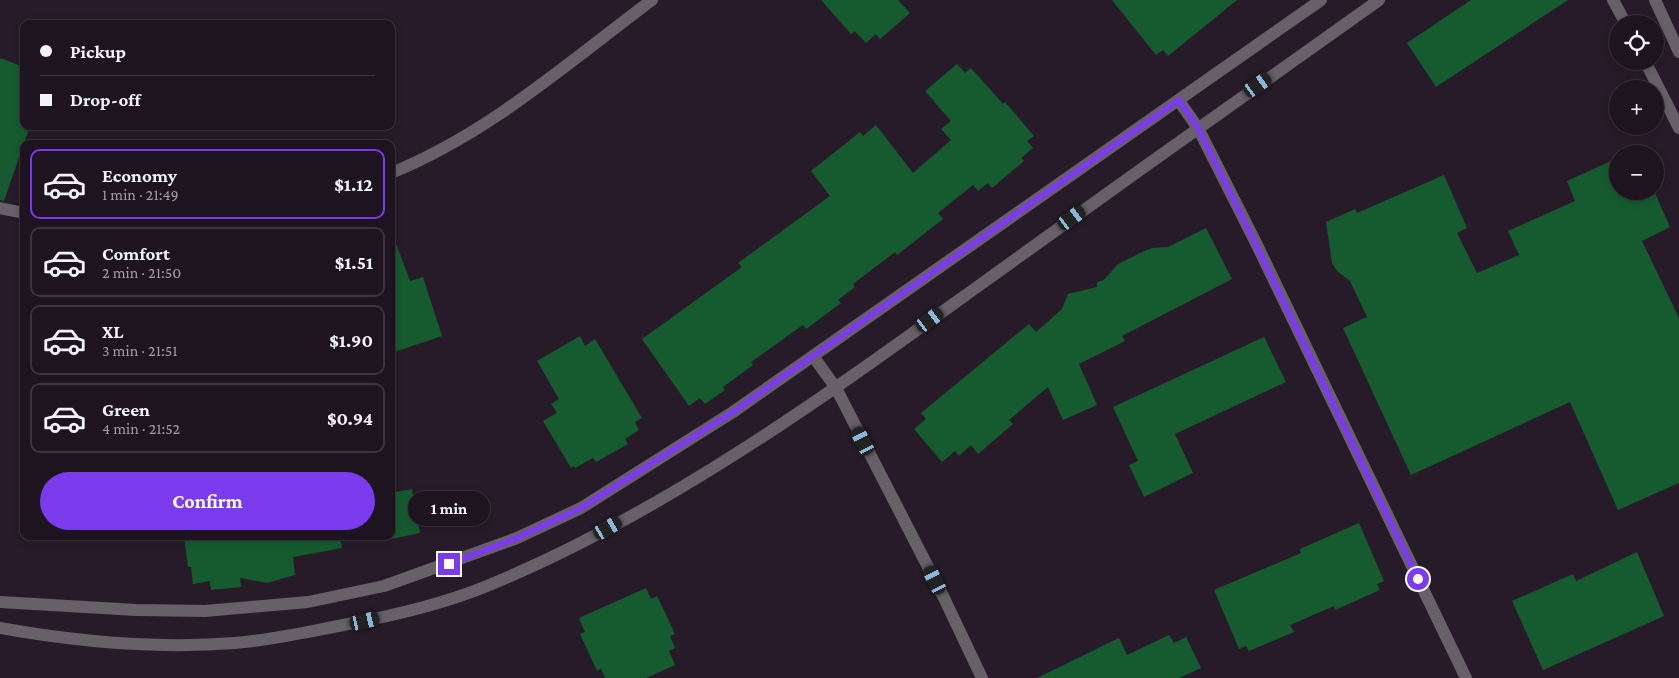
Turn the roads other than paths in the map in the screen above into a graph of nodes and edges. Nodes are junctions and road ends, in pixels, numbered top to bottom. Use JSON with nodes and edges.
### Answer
{"nodes":[{"id":1,"x":652,"y":0,"type":"edge"},
{"id":2,"x":1321,"y":0,"type":"edge"},
{"id":3,"x":1379,"y":0,"type":"edge"},
{"id":4,"x":1613,"y":0,"type":"edge"},
{"id":5,"x":1655,"y":0,"type":"edge"},
{"id":6,"x":1621,"y":15,"type":"edge"},
{"id":7,"x":1679,"y":52,"type":"edge"},
{"id":8,"x":1650,"y":70,"type":"edge"},
{"id":9,"x":1179,"y":100,"type":"junction"},
{"id":10,"x":1198,"y":128,"type":"junction"},
{"id":11,"x":1679,"y":128,"type":"edge"},
{"id":12,"x":395,"y":171,"type":"edge"},
{"id":13,"x":0,"y":208,"type":"edge"},
{"id":14,"x":20,"y":212,"type":"edge"},
{"id":15,"x":812,"y":356,"type":"junction"},
{"id":16,"x":836,"y":388,"type":"junction"},
{"id":17,"x":0,"y":602,"type":"edge"},
{"id":18,"x":0,"y":628,"type":"edge"},
{"id":19,"x":982,"y":678,"type":"edge"},
{"id":20,"x":1466,"y":678,"type":"edge"}],
"edges":[{"from":1,"to":12,"type":"street"},
{"from":2,"to":9,"type":"street"},
{"from":3,"to":10,"type":"street"},
{"from":4,"to":6,"type":"street"},
{"from":5,"to":7,"type":"street"},
{"from":8,"to":11,"type":"street"},
{"from":9,"to":10,"type":"street"},
{"from":9,"to":15,"type":"street"},
{"from":10,"to":16,"type":"street"},
{"from":10,"to":20,"type":"street"},
{"from":13,"to":14,"type":"street"},
{"from":15,"to":16,"type":"street"},
{"from":15,"to":17,"type":"street"},
{"from":16,"to":18,"type":"street"},
{"from":16,"to":19,"type":"street"}]}
